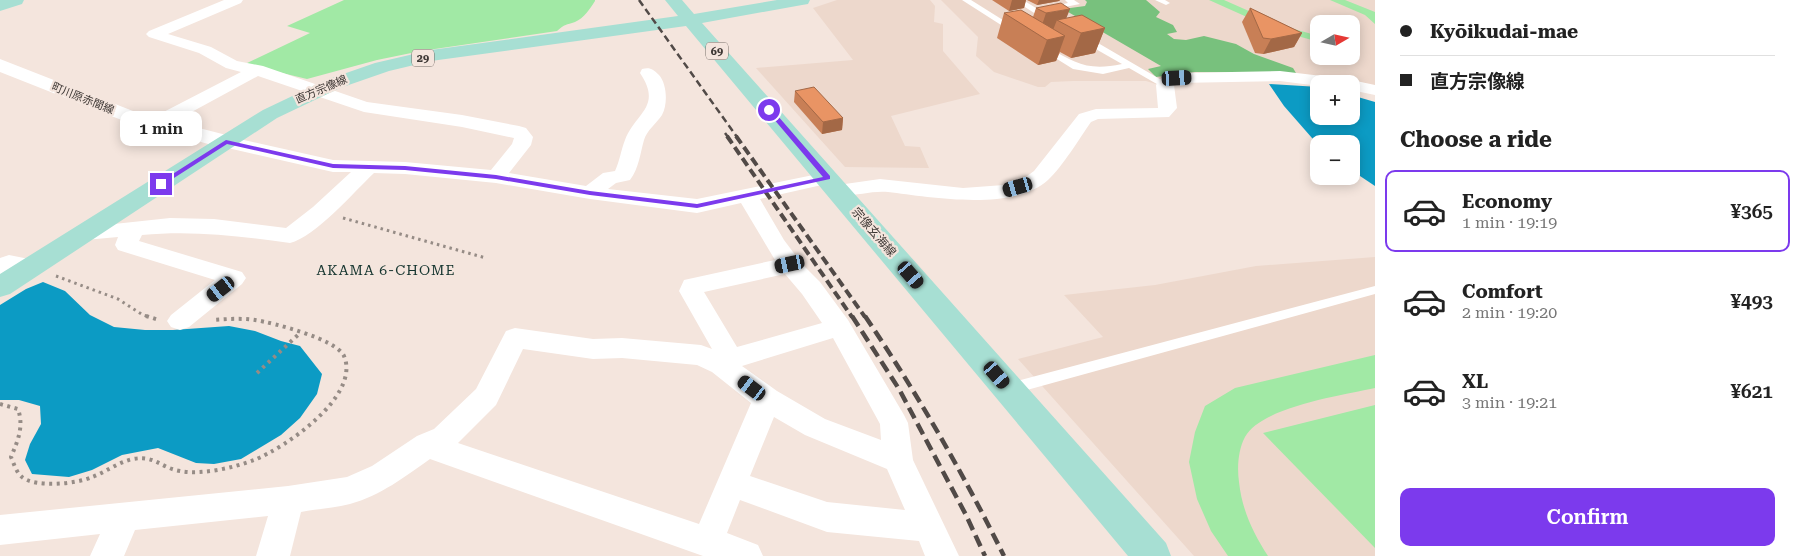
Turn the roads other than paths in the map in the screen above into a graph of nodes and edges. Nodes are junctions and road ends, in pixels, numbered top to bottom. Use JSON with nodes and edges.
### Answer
{"nodes":[{"id":1,"x":16,"y":0,"type":"edge"},
{"id":2,"x":673,"y":0,"type":"edge"},
{"id":3,"x":802,"y":0,"type":"edge"},
{"id":4,"x":966,"y":0,"type":"edge"},
{"id":5,"x":1018,"y":0,"type":"edge"},
{"id":6,"x":1069,"y":0,"type":"edge"},
{"id":7,"x":227,"y":1,"type":"edge"},
{"id":8,"x":0,"y":6,"type":"edge"},
{"id":9,"x":1037,"y":11,"type":"junction"},
{"id":10,"x":690,"y":20,"type":"junction"},
{"id":11,"x":1053,"y":20,"type":"edge"},
{"id":12,"x":1021,"y":34,"type":"edge"},
{"id":13,"x":1078,"y":34,"type":"edge"},
{"id":14,"x":1053,"y":40,"type":"edge"},
{"id":15,"x":0,"y":65,"type":"edge"},
{"id":16,"x":1131,"y":65,"type":"junction"},
{"id":17,"x":257,"y":70,"type":"junction"},
{"id":18,"x":648,"y":74,"type":"dead end"},
{"id":19,"x":1310,"y":80,"type":"edge"},
{"id":20,"x":1165,"y":85,"type":"junction"},
{"id":21,"x":1360,"y":87,"type":"edge"},
{"id":22,"x":316,"y":89,"type":"junction"},
{"id":23,"x":1375,"y":90,"type":"edge"},
{"id":24,"x":156,"y":123,"type":"junction"},
{"id":25,"x":226,"y":142,"type":"junction"},
{"id":26,"x":368,"y":168,"type":"junction"},
{"id":27,"x":496,"y":177,"type":"junction"},
{"id":28,"x":833,"y":184,"type":"junction"},
{"id":29,"x":590,"y":193,"type":"junction"},
{"id":30,"x":750,"y":194,"type":"junction"},
{"id":31,"x":133,"y":228,"type":"junction"},
{"id":32,"x":85,"y":233,"type":"junction"},
{"id":33,"x":790,"y":264,"type":"junction"},
{"id":34,"x":32,"y":267,"type":"junction"},
{"id":35,"x":0,"y":268,"type":"edge"},
{"id":36,"x":0,"y":287,"type":"edge"},
{"id":37,"x":1375,"y":290,"type":"edge"},
{"id":38,"x":180,"y":321,"type":"road end"},
{"id":39,"x":839,"y":328,"type":"junction"},
{"id":40,"x":726,"y":362,"type":"junction"},
{"id":41,"x":1009,"y":389,"type":"junction"},
{"id":42,"x":766,"y":399,"type":"junction"},
{"id":43,"x":426,"y":445,"type":"junction"},
{"id":44,"x":898,"y":460,"type":"junction"},
{"id":45,"x":732,"y":483,"type":"junction"},
{"id":46,"x":288,"y":500,"type":"junction"},
{"id":47,"x":125,"y":518,"type":"junction"},
{"id":48,"x":928,"y":527,"type":"junction"},
{"id":49,"x":0,"y":530,"type":"edge"},
{"id":50,"x":707,"y":542,"type":"junction"},
{"id":51,"x":107,"y":556,"type":"edge"},
{"id":52,"x":272,"y":556,"type":"edge"},
{"id":53,"x":746,"y":556,"type":"edge"},
{"id":54,"x":942,"y":556,"type":"edge"},
{"id":55,"x":1152,"y":556,"type":"edge"}],
"edges":[{"from":1,"to":8,"type":"main road"},
{"from":2,"to":10,"type":"main road","name":"宗像玄海線","number":"69"},
{"from":3,"to":10,"type":"main road","name":"直方宗像線"},
{"from":4,"to":12,"type":"lane"},
{"from":5,"to":9,"type":"lane"},
{"from":6,"to":9,"type":"lane"},
{"from":7,"to":17,"type":"street"},
{"from":9,"to":11,"type":"lane"},
{"from":10,"to":22,"type":"main road","name":"直方宗像線","number":"29"},
{"from":10,"to":28,"type":"main road","name":"宗像玄海線","number":"69"},
{"from":13,"to":16,"type":"lane"},
{"from":14,"to":16,"type":"lane"},
{"from":15,"to":24,"type":"main road","name":"町川原赤間線"},
{"from":16,"to":20,"type":"lane"},
{"from":17,"to":22,"type":"street"},
{"from":17,"to":24,"type":"street"},
{"from":18,"to":29,"type":"street"},
{"from":19,"to":20,"type":"street"},
{"from":20,"to":28,"type":"street"},
{"from":21,"to":23,"type":"street"},
{"from":22,"to":25,"type":"main road","name":"直方宗像線","number":"29"},
{"from":22,"to":27,"type":"street"},
{"from":24,"to":25,"type":"main road","name":"町川原赤間線"},
{"from":25,"to":26,"type":"street"},
{"from":25,"to":32,"type":"main road","name":"直方宗像線","number":"29"},
{"from":26,"to":27,"type":"street"},
{"from":26,"to":31,"type":"street"},
{"from":27,"to":29,"type":"street"},
{"from":28,"to":30,"type":"street"},
{"from":28,"to":41,"type":"main road","name":"宗像玄海線","number":"69"},
{"from":29,"to":30,"type":"street"},
{"from":30,"to":33,"type":"street"},
{"from":31,"to":32,"type":"street"},
{"from":31,"to":38,"type":"street"},
{"from":32,"to":34,"type":"main road","name":"直方宗像線","number":"29"},
{"from":33,"to":39,"type":"street"},
{"from":33,"to":40,"type":"street"},
{"from":34,"to":35,"type":"street"},
{"from":34,"to":36,"type":"main road","name":"直方宗像線","number":"29"},
{"from":37,"to":41,"type":"lane"},
{"from":39,"to":40,"type":"street"},
{"from":39,"to":44,"type":"street"},
{"from":40,"to":42,"type":"street"},
{"from":40,"to":43,"type":"street"},
{"from":41,"to":55,"type":"main road","name":"宗像玄海線","number":"69"},
{"from":42,"to":44,"type":"street"},
{"from":42,"to":45,"type":"street"},
{"from":43,"to":46,"type":"street"},
{"from":43,"to":50,"type":"street"},
{"from":44,"to":48,"type":"street"},
{"from":45,"to":48,"type":"street"},
{"from":45,"to":50,"type":"street"},
{"from":46,"to":47,"type":"street"},
{"from":46,"to":52,"type":"street"},
{"from":47,"to":49,"type":"street"},
{"from":47,"to":51,"type":"street"},
{"from":48,"to":54,"type":"street"},
{"from":50,"to":53,"type":"street"}]}
